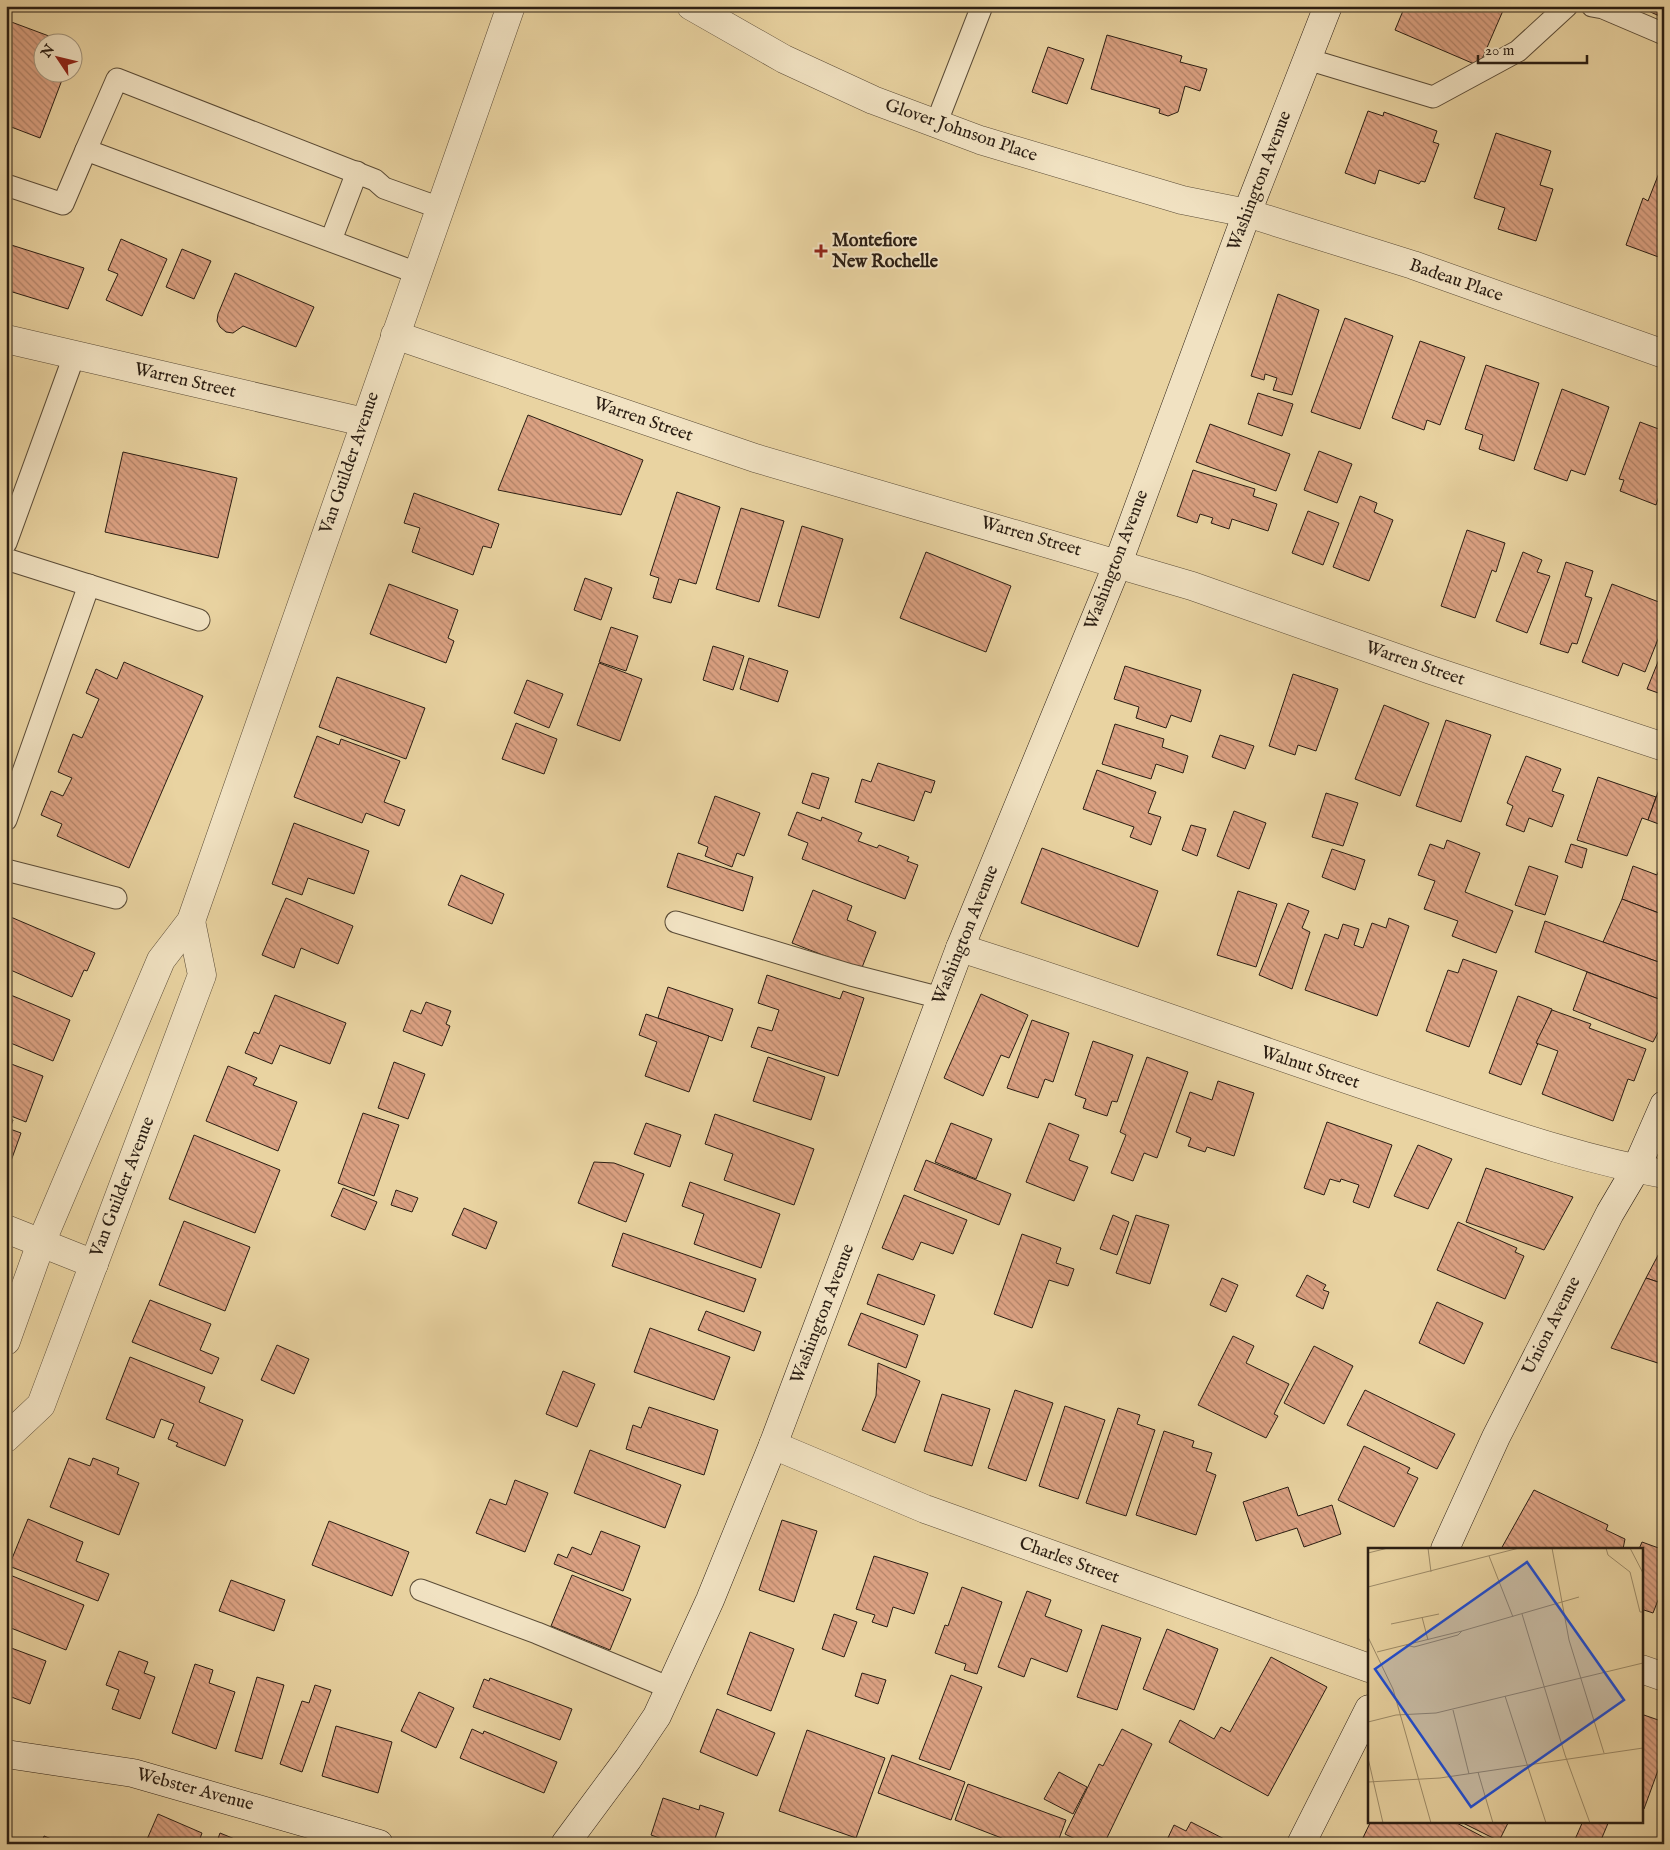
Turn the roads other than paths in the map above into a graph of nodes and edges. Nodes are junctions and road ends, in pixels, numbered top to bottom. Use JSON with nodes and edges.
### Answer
{"nodes":[{"id":1,"x":511,"y":6,"type":"edge"},
{"id":2,"x":691,"y":6,"type":"edge"},
{"id":3,"x":982,"y":6,"type":"edge"},
{"id":4,"x":1328,"y":6,"type":"edge"},
{"id":5,"x":1567,"y":6,"type":"edge"},
{"id":6,"x":1592,"y":6,"type":"edge"},
{"id":7,"x":1664,"y":34,"type":"edge"},
{"id":8,"x":1307,"y":59,"type":"junction"},
{"id":9,"x":936,"y":124,"type":"junction"},
{"id":10,"x":86,"y":150,"type":"junction"},
{"id":11,"x":357,"y":172,"type":"junction"},
{"id":12,"x":6,"y":185,"type":"edge"},
{"id":13,"x":440,"y":208,"type":"junction"},
{"id":14,"x":1247,"y":213,"type":"junction"},
{"id":15,"x":331,"y":240,"type":"junction"},
{"id":16,"x":417,"y":272,"type":"junction"},
{"id":17,"x":395,"y":335,"type":"junction"},
{"id":18,"x":6,"y":339,"type":"edge"},
{"id":19,"x":1664,"y":354,"type":"edge"},
{"id":20,"x":74,"y":356,"type":"junction"},
{"id":21,"x":364,"y":422,"type":"junction"},
{"id":22,"x":6,"y":544,"type":"edge"},
{"id":23,"x":6,"y":559,"type":"edge"},
{"id":24,"x":1118,"y":562,"type":"junction"},
{"id":25,"x":89,"y":584,"type":"junction"},
{"id":26,"x":198,"y":620,"type":"dead end"},
{"id":27,"x":1664,"y":747,"type":"edge"},
{"id":28,"x":6,"y":820,"type":"edge"},
{"id":29,"x":6,"y":870,"type":"edge"},
{"id":30,"x":116,"y":898,"type":"dead end"},
{"id":31,"x":191,"y":921,"type":"junction"},
{"id":32,"x":676,"y":922,"type":"dead end"},
{"id":33,"x":960,"y":948,"type":"junction"},
{"id":34,"x":941,"y":998,"type":"junction"},
{"id":35,"x":1664,"y":1105,"type":"edge"},
{"id":36,"x":1636,"y":1169,"type":"junction"},
{"id":37,"x":1664,"y":1174,"type":"edge"},
{"id":38,"x":6,"y":1229,"type":"edge"},
{"id":39,"x":41,"y":1243,"type":"junction"},
{"id":40,"x":94,"y":1264,"type":"junction"},
{"id":41,"x":6,"y":1341,"type":"edge"},
{"id":42,"x":6,"y":1438,"type":"edge"},
{"id":43,"x":773,"y":1445,"type":"junction"},
{"id":44,"x":1445,"y":1548,"type":"edge"},
{"id":45,"x":420,"y":1590,"type":"dead end"},
{"id":46,"x":1368,"y":1668,"type":"edge"},
{"id":47,"x":1642,"y":1669,"type":"edge"},
{"id":48,"x":1664,"y":1677,"type":"edge"},
{"id":49,"x":670,"y":1688,"type":"junction"},
{"id":50,"x":1368,"y":1711,"type":"edge"},
{"id":51,"x":6,"y":1754,"type":"edge"},
{"id":52,"x":379,"y":1844,"type":"edge"},
{"id":53,"x":565,"y":1844,"type":"edge"},
{"id":54,"x":1301,"y":1844,"type":"edge"}],
"edges":[{"from":1,"to":13,"type":"street","name":"Van Guilder Avenue"},
{"from":2,"to":9,"type":"street","name":"Glover Johnson Place"},
{"from":3,"to":9,"type":"lane"},
{"from":4,"to":8,"type":"street","name":"Washington Avenue"},
{"from":5,"to":8,"type":"lane"},
{"from":6,"to":7,"type":"lane"},
{"from":8,"to":14,"type":"street","name":"Washington Avenue"},
{"from":9,"to":14,"type":"street","name":"Glover Johnson Place"},
{"from":10,"to":11,"type":"lane"},
{"from":10,"to":12,"type":"lane"},
{"from":10,"to":15,"type":"lane"},
{"from":11,"to":13,"type":"lane"},
{"from":11,"to":15,"type":"lane"},
{"from":13,"to":16,"type":"street","name":"Van Guilder Avenue"},
{"from":14,"to":19,"type":"street","name":"Badeau Place"},
{"from":14,"to":24,"type":"street","name":"Washington Avenue"},
{"from":15,"to":16,"type":"lane"},
{"from":16,"to":17,"type":"street","name":"Van Guilder Avenue"},
{"from":17,"to":21,"type":"street","name":"Van Guilder Avenue"},
{"from":17,"to":24,"type":"street","name":"Warren Street"},
{"from":18,"to":20,"type":"street","name":"Warren Street"},
{"from":20,"to":21,"type":"street","name":"Warren Street"},
{"from":20,"to":22,"type":"lane"},
{"from":21,"to":31,"type":"street","name":"Van Guilder Avenue"},
{"from":23,"to":25,"type":"lane"},
{"from":24,"to":27,"type":"street","name":"Warren Street"},
{"from":24,"to":33,"type":"street","name":"Washington Avenue"},
{"from":25,"to":26,"type":"lane"},
{"from":25,"to":28,"type":"lane"},
{"from":29,"to":30,"type":"lane"},
{"from":31,"to":39,"type":"street","name":"Van Guilder Avenue"},
{"from":31,"to":40,"type":"street","name":"Van Guilder Avenue"},
{"from":32,"to":34,"type":"lane"},
{"from":33,"to":34,"type":"street","name":"Washington Avenue"},
{"from":33,"to":36,"type":"street","name":"Walnut Street"},
{"from":34,"to":43,"type":"street","name":"Washington Avenue"},
{"from":35,"to":36,"type":"street","name":"Union Avenue"},
{"from":36,"to":37,"type":"street","name":"Walnut Street"},
{"from":36,"to":44,"type":"street","name":"Union Avenue"},
{"from":38,"to":39,"type":"street"},
{"from":39,"to":40,"type":"street"},
{"from":39,"to":41,"type":"street","name":"Van Guilder Avenue"},
{"from":40,"to":42,"type":"street","name":"Van Guilder Avenue"},
{"from":43,"to":46,"type":"street","name":"Charles Street"},
{"from":43,"to":49,"type":"street","name":"Washington Avenue"},
{"from":45,"to":49,"type":"lane"},
{"from":47,"to":48,"type":"street"},
{"from":49,"to":53,"type":"street","name":"Washington Avenue"},
{"from":50,"to":54,"type":"street"},
{"from":51,"to":52,"type":"street","name":"Webster Avenue"}]}
